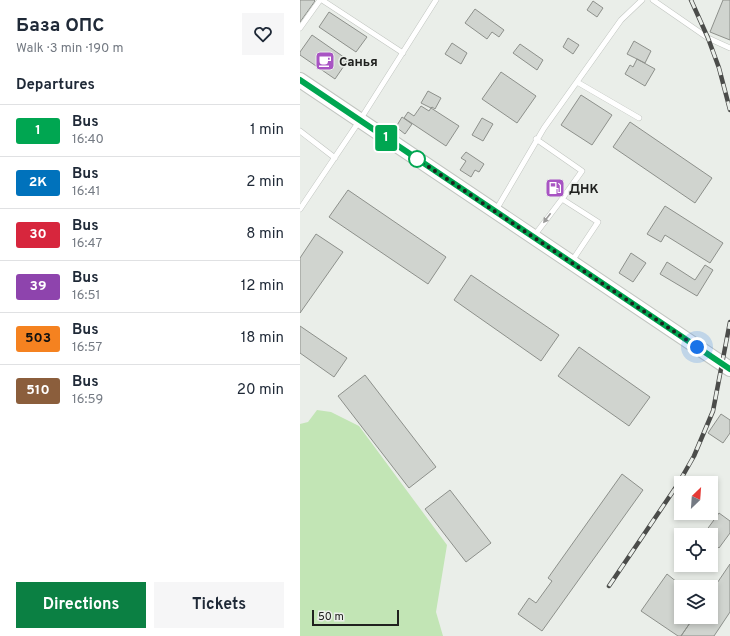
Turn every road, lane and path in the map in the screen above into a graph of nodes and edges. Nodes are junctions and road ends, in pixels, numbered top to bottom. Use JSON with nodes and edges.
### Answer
{"nodes":[{"id":1,"x":321,"y":0,"type":"edge"},
{"id":2,"x":436,"y":0,"type":"edge"},
{"id":3,"x":642,"y":0,"type":"edge"},
{"id":4,"x":653,"y":0,"type":"edge"},
{"id":5,"x":300,"y":28,"type":"edge"},
{"id":6,"x":730,"y":48,"type":"edge"},
{"id":7,"x":403,"y":53,"type":"junction"},
{"id":8,"x":300,"y":80,"type":"edge"},
{"id":9,"x":576,"y":82,"type":"junction"},
{"id":10,"x":639,"y":118,"type":"dead end"},
{"id":11,"x":360,"y":120,"type":"junction"},
{"id":12,"x":300,"y":131,"type":"edge"},
{"id":13,"x":536,"y":139,"type":"junction"},
{"id":14,"x":335,"y":158,"type":"junction"},
{"id":15,"x":562,"y":199,"type":"junction"},
{"id":16,"x":300,"y":209,"type":"edge"},
{"id":17,"x":496,"y":212,"type":"junction"},
{"id":18,"x":533,"y":237,"type":"junction"},
{"id":19,"x":571,"y":262,"type":"junction"},
{"id":20,"x":730,"y":369,"type":"edge"}],
"edges":[{"from":1,"to":5,"type":"lane"},
{"from":1,"to":7,"type":"lane"},
{"from":2,"to":7,"type":"lane"},
{"from":3,"to":9,"type":"lane"},
{"from":4,"to":6,"type":"lane"},
{"from":7,"to":11,"type":"lane"},
{"from":8,"to":11,"type":"main road"},
{"from":9,"to":10,"type":"lane"},
{"from":9,"to":13,"type":"lane"},
{"from":11,"to":14,"type":"lane"},
{"from":11,"to":17,"type":"main road"},
{"from":12,"to":14,"type":"lane"},
{"from":13,"to":15,"type":"lane"},
{"from":13,"to":17,"type":"lane"},
{"from":14,"to":16,"type":"lane"},
{"from":15,"to":18,"type":"lane","one_way":true},
{"from":15,"to":19,"type":"lane"},
{"from":17,"to":18,"type":"main road"},
{"from":18,"to":19,"type":"main road"},
{"from":19,"to":20,"type":"main road"}]}
